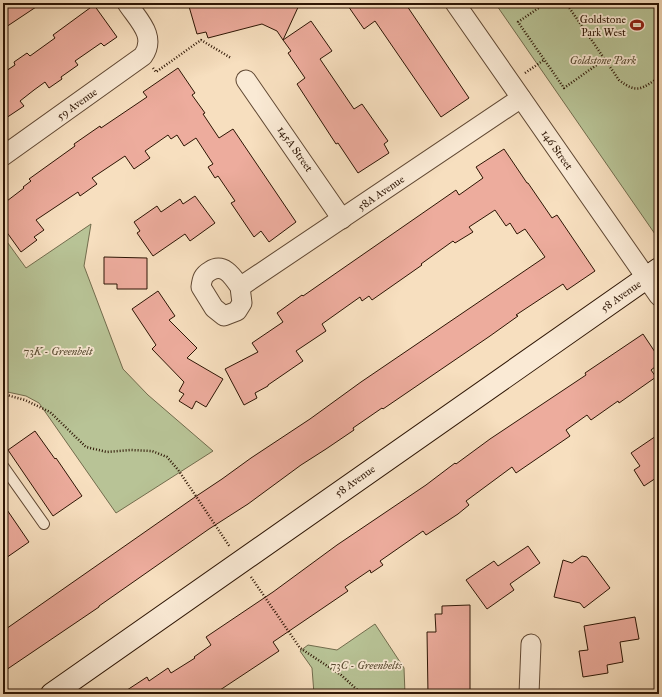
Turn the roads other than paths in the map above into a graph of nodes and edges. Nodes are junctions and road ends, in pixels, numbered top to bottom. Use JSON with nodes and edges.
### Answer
{"nodes":[{"id":1,"x":127,"y":3,"type":"edge"},
{"id":2,"x":455,"y":3,"type":"edge"},
{"id":3,"x":246,"y":80,"type":"dead end"},
{"id":4,"x":521,"y":98,"type":"junction"},
{"id":5,"x":3,"y":156,"type":"edge"},
{"id":6,"x":342,"y":219,"type":"junction"},
{"id":7,"x":653,"y":274,"type":"edge"},
{"id":8,"x":240,"y":287,"type":"dead end"},
{"id":9,"x":659,"y":296,"type":"edge"},
{"id":10,"x":3,"y":466,"type":"edge"},
{"id":11,"x":44,"y":524,"type":"dead end"},
{"id":12,"x":531,"y":644,"type":"dead end"},
{"id":13,"x":52,"y":694,"type":"edge"},
{"id":14,"x":529,"y":694,"type":"edge"}],
"edges":[{"from":1,"to":5,"type":"street","name":"59 Avenue"},
{"from":2,"to":4,"type":"street","name":"146 Street"},
{"from":3,"to":6,"type":"street","name":"145A Street"},
{"from":4,"to":6,"type":"street","name":"58A Avenue"},
{"from":4,"to":7,"type":"street","name":"146 Street"},
{"from":6,"to":8,"type":"street","name":"58A Avenue"},
{"from":7,"to":9,"type":"street","name":"146 Street"},
{"from":7,"to":13,"type":"street","name":"58 Avenue"},
{"from":10,"to":11,"type":"lane"},
{"from":12,"to":14,"type":"street"}]}
